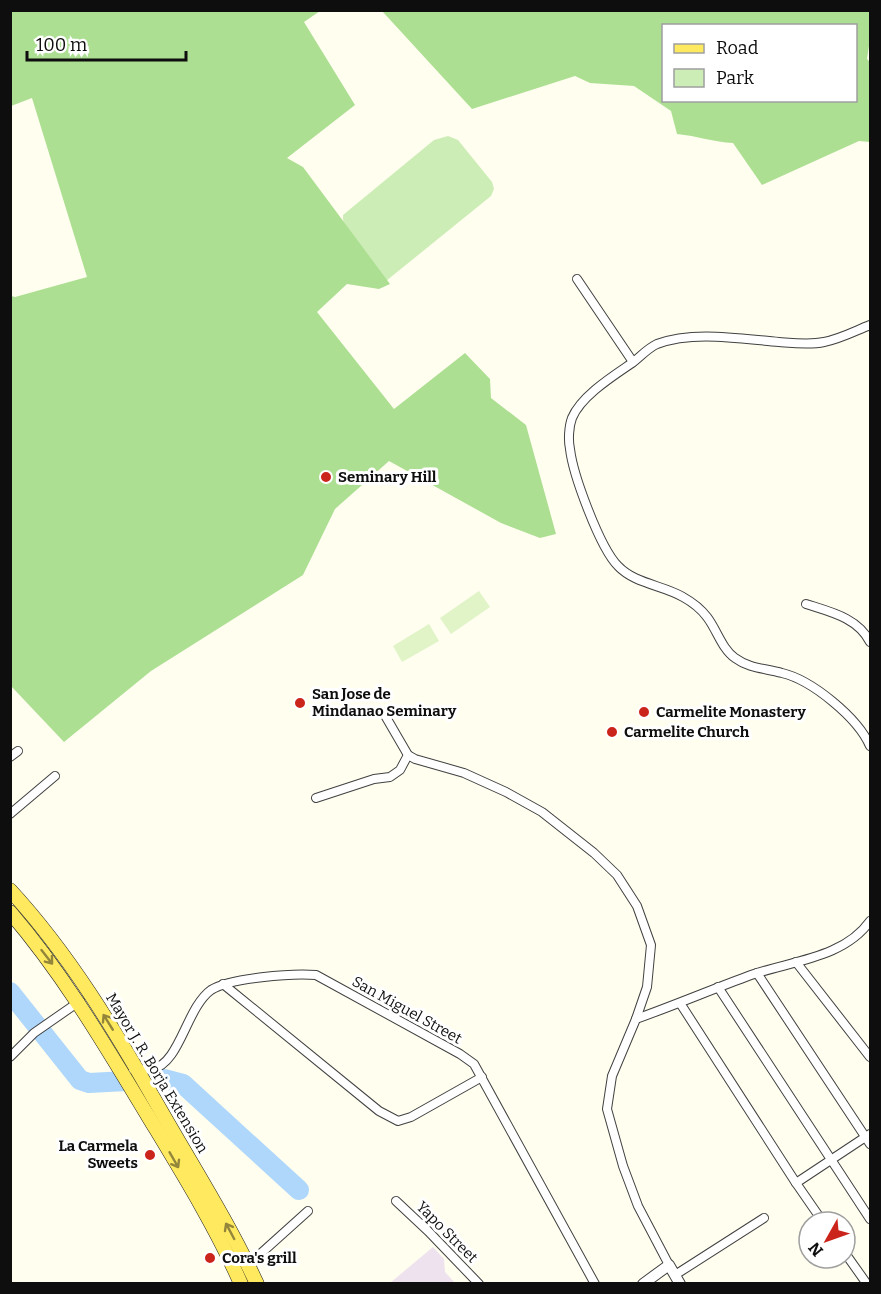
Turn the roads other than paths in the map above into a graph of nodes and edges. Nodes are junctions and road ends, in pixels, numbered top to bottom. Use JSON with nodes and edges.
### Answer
{"nodes":[{"id":1,"x":577,"y":279,"type":"dead end"},
{"id":2,"x":870,"y":325,"type":"edge"},
{"id":3,"x":633,"y":362,"type":"junction"},
{"id":4,"x":806,"y":604,"type":"dead end"},
{"id":5,"x":868,"y":631,"type":"edge"},
{"id":6,"x":870,"y":642,"type":"edge"},
{"id":7,"x":383,"y":712,"type":"dead end"},
{"id":8,"x":870,"y":747,"type":"edge"},
{"id":9,"x":18,"y":751,"type":"dead end"},
{"id":10,"x":408,"y":755,"type":"junction"},
{"id":11,"x":10,"y":757,"type":"edge"},
{"id":12,"x":55,"y":776,"type":"dead end"},
{"id":13,"x":316,"y":798,"type":"dead end"},
{"id":14,"x":10,"y":814,"type":"edge"},
{"id":15,"x":10,"y":890,"type":"edge"},
{"id":16,"x":10,"y":912,"type":"edge"},
{"id":17,"x":870,"y":921,"type":"edge"},
{"id":18,"x":796,"y":962,"type":"junction"},
{"id":19,"x":757,"y":973,"type":"junction"},
{"id":20,"x":223,"y":984,"type":"junction"},
{"id":21,"x":718,"y":987,"type":"junction"},
{"id":22,"x":85,"y":998,"type":"junction"},
{"id":23,"x":680,"y":1003,"type":"junction"},
{"id":24,"x":636,"y":1019,"type":"junction"},
{"id":25,"x":10,"y":1057,"type":"edge"},
{"id":26,"x":870,"y":1057,"type":"edge"},
{"id":27,"x":131,"y":1072,"type":"junction"},
{"id":28,"x":482,"y":1077,"type":"junction"},
{"id":29,"x":150,"y":1106,"type":"junction"},
{"id":30,"x":869,"y":1138,"type":"edge"},
{"id":31,"x":831,"y":1160,"type":"junction"},
{"id":32,"x":796,"y":1183,"type":"junction"},
{"id":33,"x":396,"y":1201,"type":"dead end"},
{"id":34,"x":815,"y":1210,"type":"edge"},
{"id":35,"x":308,"y":1211,"type":"dead end"},
{"id":36,"x":764,"y":1218,"type":"dead end"},
{"id":37,"x":870,"y":1219,"type":"edge"},
{"id":38,"x":249,"y":1265,"type":"junction"},
{"id":39,"x":669,"y":1265,"type":"junction"},
{"id":40,"x":857,"y":1270,"type":"edge"},
{"id":41,"x":677,"y":1279,"type":"edge"},
{"id":42,"x":241,"y":1284,"type":"edge"},
{"id":43,"x":257,"y":1284,"type":"edge"},
{"id":44,"x":479,"y":1284,"type":"edge"},
{"id":45,"x":595,"y":1284,"type":"edge"},
{"id":46,"x":643,"y":1284,"type":"edge"},
{"id":47,"x":867,"y":1284,"type":"edge"}],
"edges":[{"from":1,"to":3,"type":"street"},
{"from":2,"to":3,"type":"street"},
{"from":3,"to":8,"type":"street"},
{"from":4,"to":5,"type":"street"},
{"from":5,"to":6,"type":"street"},
{"from":7,"to":10,"type":"street"},
{"from":9,"to":11,"type":"street"},
{"from":10,"to":13,"type":"street"},
{"from":10,"to":24,"type":"street"},
{"from":12,"to":14,"type":"street"},
{"from":15,"to":22,"type":"main road","name":"Mayor J. R. Borja Extension"},
{"from":16,"to":22,"type":"main road","name":"Mayor J. R. Borja Extension","one_way":true},
{"from":17,"to":18,"type":"street"},
{"from":18,"to":19,"type":"street"},
{"from":18,"to":26,"type":"street"},
{"from":19,"to":21,"type":"street"},
{"from":19,"to":30,"type":"street"},
{"from":20,"to":27,"type":"street","name":"San Miguel Street"},
{"from":20,"to":28,"type":"street","name":"San Miguel Street"},
{"from":20,"to":28,"type":"street"},
{"from":21,"to":23,"type":"street"},
{"from":21,"to":31,"type":"street"},
{"from":22,"to":25,"type":"street"},
{"from":22,"to":27,"type":"main road","name":"Mayor J. R. Borja Extension"},
{"from":23,"to":24,"type":"street"},
{"from":23,"to":32,"type":"street"},
{"from":24,"to":39,"type":"street"},
{"from":27,"to":29,"type":"main road","name":"Mayor J. R. Borja Extension"},
{"from":28,"to":45,"type":"street","name":"San Miguel Street"},
{"from":38,"to":29,"type":"main road","name":"Mayor J. R. Borja Extension","one_way":true},
{"from":29,"to":42,"type":"main road","name":"Mayor J. R. Borja Extension","one_way":true},
{"from":30,"to":31,"type":"street"},
{"from":31,"to":32,"type":"street"},
{"from":31,"to":37,"type":"street"},
{"from":32,"to":34,"type":"street"},
{"from":33,"to":44,"type":"street","name":"Yapo Street"},
{"from":35,"to":38,"type":"street"},
{"from":36,"to":41,"type":"street"},
{"from":38,"to":43,"type":"main road","name":"Mayor J. R. Borja Extension"},
{"from":39,"to":41,"type":"street"},
{"from":39,"to":46,"type":"street"},
{"from":40,"to":47,"type":"street"}]}
